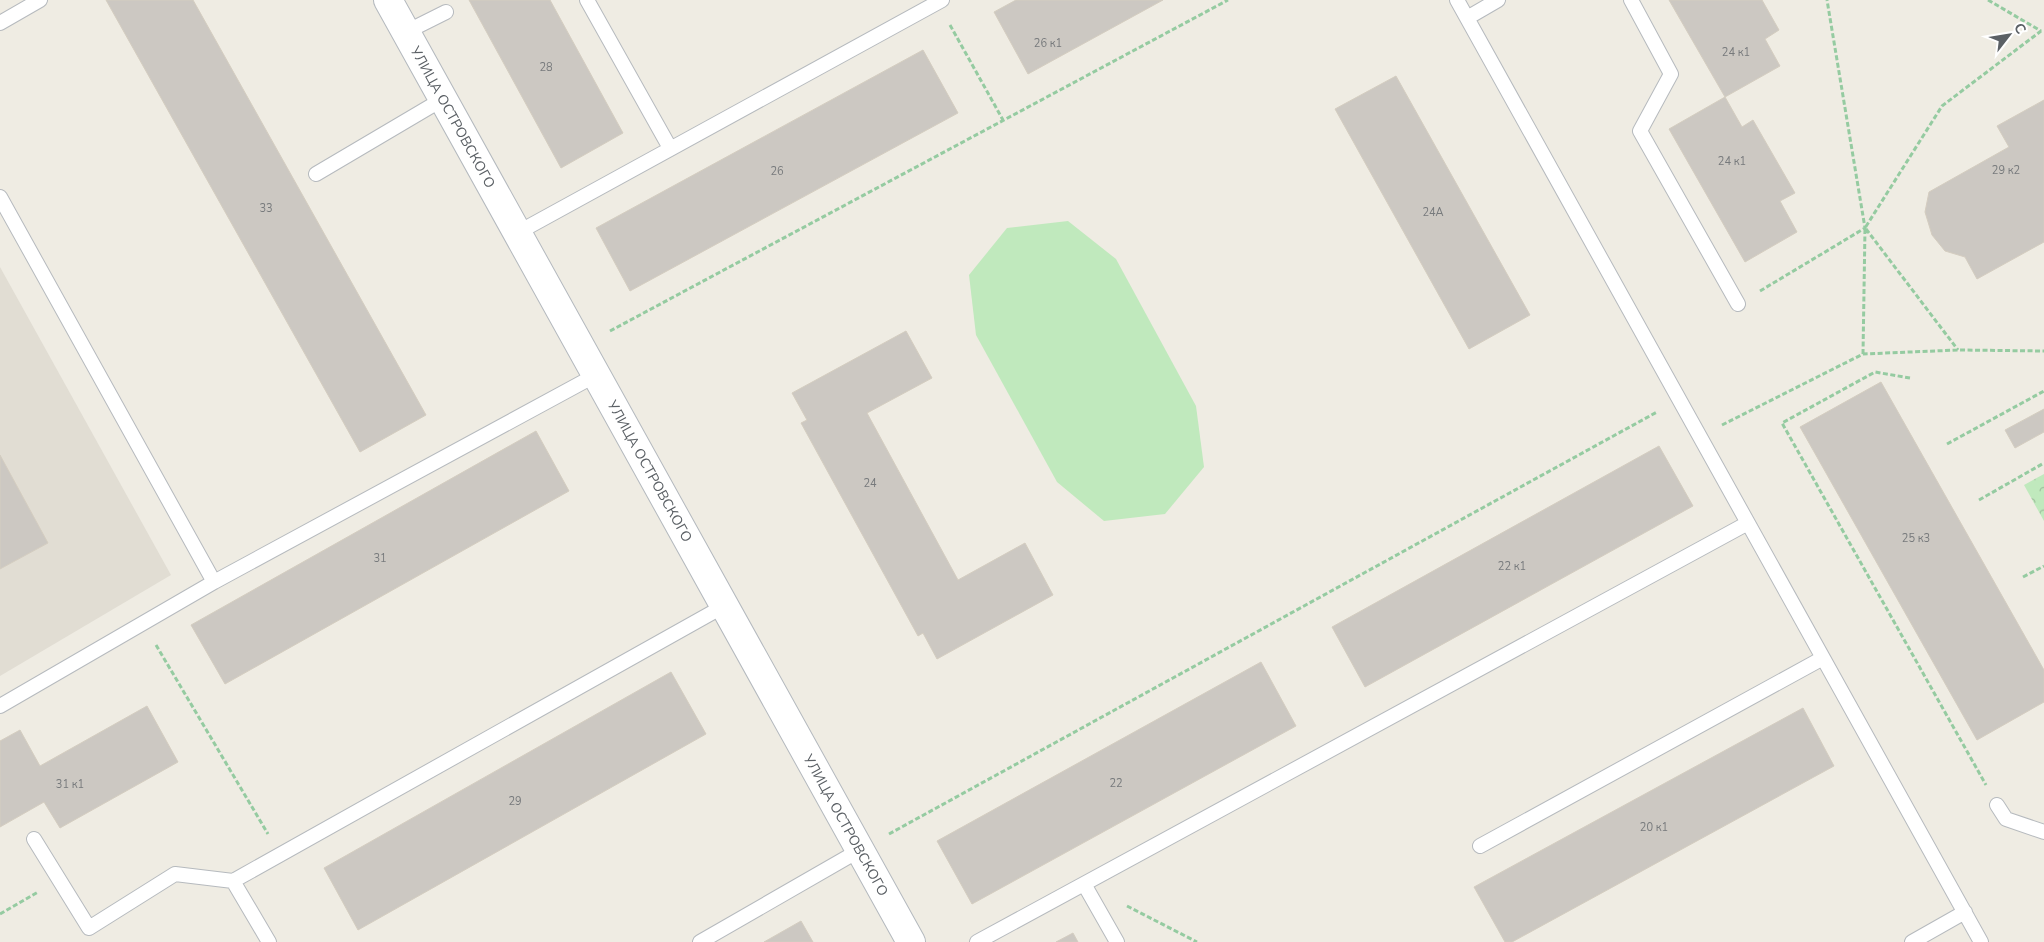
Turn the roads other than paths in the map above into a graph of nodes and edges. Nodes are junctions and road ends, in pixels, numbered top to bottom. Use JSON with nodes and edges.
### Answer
{"nodes":[{"id":1,"x":40,"y":0,"type":"edge"},
{"id":2,"x":388,"y":0,"type":"edge"},
{"id":3,"x":587,"y":0,"type":"edge"},
{"id":4,"x":1457,"y":0,"type":"edge"},
{"id":5,"x":1498,"y":0,"type":"edge"},
{"id":6,"x":1631,"y":0,"type":"edge"},
{"id":7,"x":939,"y":1,"type":"edge"},
{"id":8,"x":446,"y":12,"type":"dead end"},
{"id":9,"x":1467,"y":18,"type":"junction"},
{"id":10,"x":0,"y":23,"type":"edge"},
{"id":11,"x":406,"y":32,"type":"junction"},
{"id":12,"x":443,"y":99,"type":"junction"},
{"id":13,"x":670,"y":148,"type":"junction"},
{"id":14,"x":316,"y":174,"type":"dead end"},
{"id":15,"x":0,"y":196,"type":"edge"},
{"id":16,"x":517,"y":233,"type":"junction"},
{"id":17,"x":1738,"y":304,"type":"road end"},
{"id":18,"x":596,"y":375,"type":"junction"},
{"id":19,"x":1748,"y":523,"type":"junction"},
{"id":20,"x":214,"y":582,"type":"junction"},
{"id":21,"x":724,"y":606,"type":"junction"},
{"id":22,"x":1823,"y":658,"type":"junction"},
{"id":23,"x":0,"y":706,"type":"edge"},
{"id":24,"x":1997,"y":805,"type":"road end"},
{"id":25,"x":2044,"y":832,"type":"edge"},
{"id":26,"x":34,"y":839,"type":"dead end"},
{"id":27,"x":1480,"y":846,"type":"dead end"},
{"id":28,"x":860,"y":850,"type":"junction"},
{"id":29,"x":233,"y":881,"type":"junction"},
{"id":30,"x":1084,"y":884,"type":"junction"},
{"id":31,"x":1965,"y":912,"type":"junction"},
{"id":32,"x":269,"y":942,"type":"edge"},
{"id":33,"x":700,"y":942,"type":"edge"},
{"id":34,"x":911,"y":942,"type":"edge"},
{"id":35,"x":978,"y":942,"type":"edge"},
{"id":36,"x":1117,"y":942,"type":"edge"},
{"id":37,"x":1912,"y":942,"type":"edge"},
{"id":38,"x":1981,"y":942,"type":"edge"}],
"edges":[{"from":1,"to":10,"type":"lane"},
{"from":2,"to":11,"type":"street","name":"УЛИЦА ОСТРОВСКОГО"},
{"from":3,"to":13,"type":"lane"},
{"from":4,"to":9,"type":"lane"},
{"from":5,"to":9,"type":"lane"},
{"from":6,"to":17,"type":"lane"},
{"from":7,"to":13,"type":"lane"},
{"from":8,"to":11,"type":"lane"},
{"from":9,"to":19,"type":"lane"},
{"from":11,"to":12,"type":"street","name":"УЛИЦА ОСТРОВСКОГО"},
{"from":12,"to":14,"type":"lane"},
{"from":12,"to":16,"type":"street","name":"УЛИЦА ОСТРОВСКОГО"},
{"from":13,"to":16,"type":"lane"},
{"from":15,"to":20,"type":"lane"},
{"from":16,"to":18,"type":"street","name":"УЛИЦА ОСТРОВСКОГО"},
{"from":18,"to":20,"type":"lane"},
{"from":18,"to":21,"type":"street","name":"УЛИЦА ОСТРОВСКОГО"},
{"from":19,"to":22,"type":"lane"},
{"from":19,"to":30,"type":"lane"},
{"from":20,"to":23,"type":"lane"},
{"from":21,"to":28,"type":"street","name":"УЛИЦА ОСТРОВСКОГО"},
{"from":21,"to":29,"type":"lane"},
{"from":22,"to":27,"type":"lane"},
{"from":22,"to":31,"type":"lane"},
{"from":24,"to":25,"type":"lane"},
{"from":26,"to":29,"type":"lane"},
{"from":28,"to":33,"type":"lane"},
{"from":28,"to":34,"type":"street","name":"УЛИЦА ОСТРОВСКОГО"},
{"from":29,"to":32,"type":"lane"},
{"from":30,"to":35,"type":"lane"},
{"from":30,"to":36,"type":"lane"},
{"from":31,"to":37,"type":"lane"},
{"from":31,"to":38,"type":"lane"}]}
